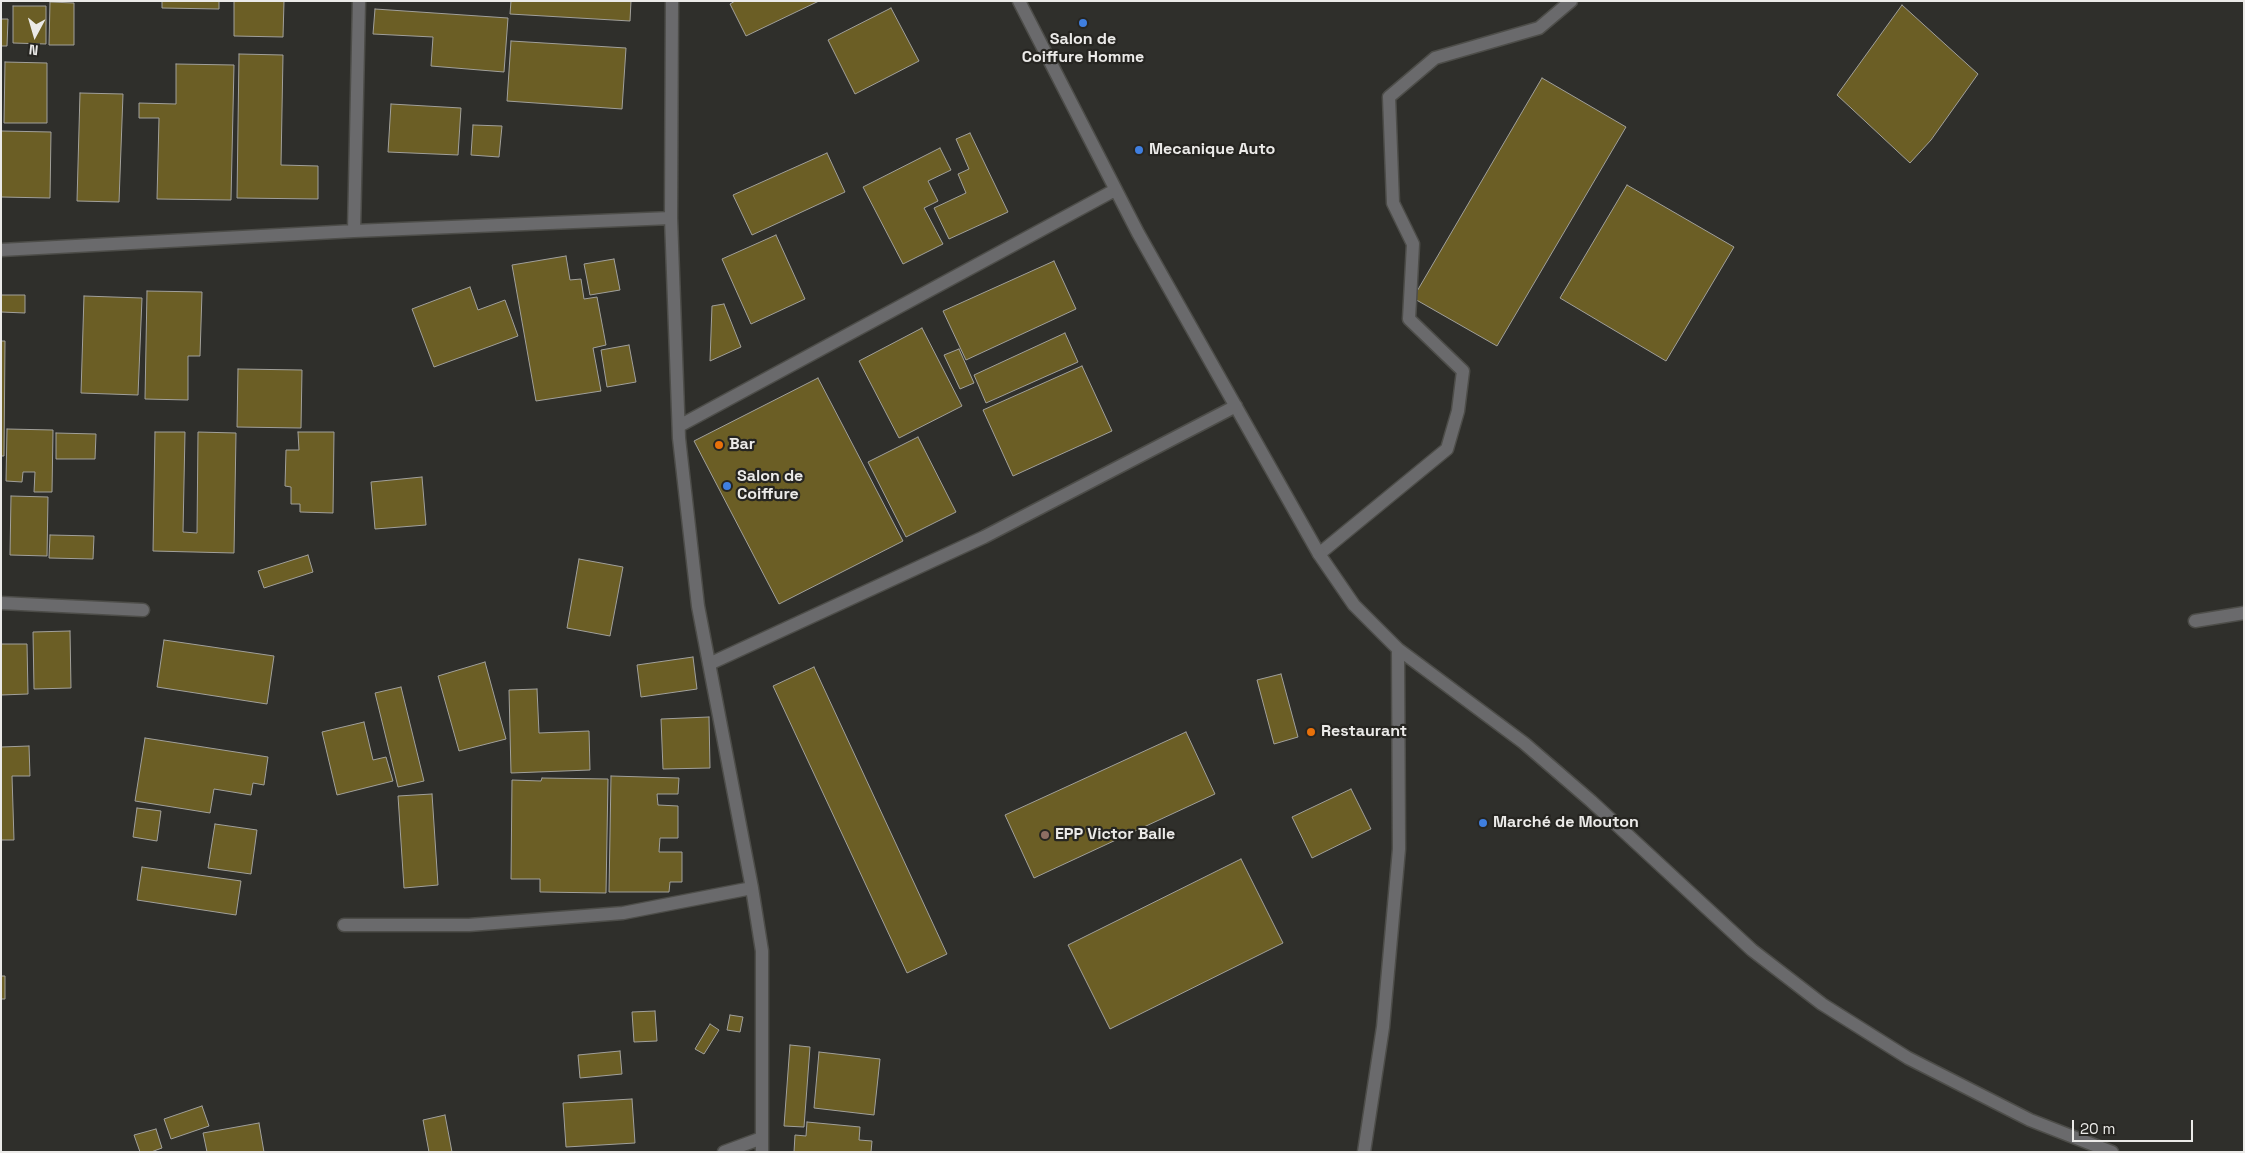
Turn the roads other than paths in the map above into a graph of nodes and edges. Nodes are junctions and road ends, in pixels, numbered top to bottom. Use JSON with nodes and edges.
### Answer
{"nodes":[{"id":1,"x":359,"y":1,"type":"edge"},
{"id":2,"x":672,"y":1,"type":"edge"},
{"id":3,"x":1019,"y":1,"type":"edge"},
{"id":4,"x":1571,"y":1,"type":"edge"},
{"id":5,"x":1115,"y":190,"type":"junction"},
{"id":6,"x":671,"y":218,"type":"junction"},
{"id":7,"x":354,"y":231,"type":"junction"},
{"id":8,"x":1,"y":250,"type":"edge"},
{"id":9,"x":1236,"y":406,"type":"junction"},
{"id":10,"x":678,"y":426,"type":"junction"},
{"id":11,"x":1319,"y":554,"type":"junction"},
{"id":12,"x":1,"y":603,"type":"edge"},
{"id":13,"x":143,"y":610,"type":"dead end"},
{"id":14,"x":2244,"y":612,"type":"edge"},
{"id":15,"x":2195,"y":621,"type":"dead end"},
{"id":16,"x":1398,"y":649,"type":"junction"},
{"id":17,"x":709,"y":664,"type":"junction"},
{"id":18,"x":752,"y":888,"type":"junction"},
{"id":19,"x":344,"y":925,"type":"dead end"},
{"id":20,"x":762,"y":1138,"type":"junction"},
{"id":21,"x":724,"y":1152,"type":"edge"},
{"id":22,"x":762,"y":1152,"type":"edge"},
{"id":23,"x":1364,"y":1152,"type":"edge"},
{"id":24,"x":2112,"y":1152,"type":"edge"}],
"edges":[{"from":1,"to":7,"type":"street"},
{"from":2,"to":6,"type":"street"},
{"from":3,"to":5,"type":"street"},
{"from":4,"to":11,"type":"street"},
{"from":5,"to":9,"type":"street"},
{"from":5,"to":10,"type":"street"},
{"from":6,"to":7,"type":"street"},
{"from":6,"to":10,"type":"street"},
{"from":7,"to":8,"type":"street"},
{"from":9,"to":11,"type":"street"},
{"from":9,"to":17,"type":"street"},
{"from":10,"to":17,"type":"street"},
{"from":11,"to":16,"type":"street"},
{"from":12,"to":13,"type":"street"},
{"from":14,"to":15,"type":"street"},
{"from":16,"to":23,"type":"street"},
{"from":16,"to":24,"type":"street"},
{"from":17,"to":18,"type":"street"},
{"from":18,"to":19,"type":"street"},
{"from":18,"to":20,"type":"street"},
{"from":20,"to":21,"type":"street"},
{"from":20,"to":22,"type":"street"}]}
